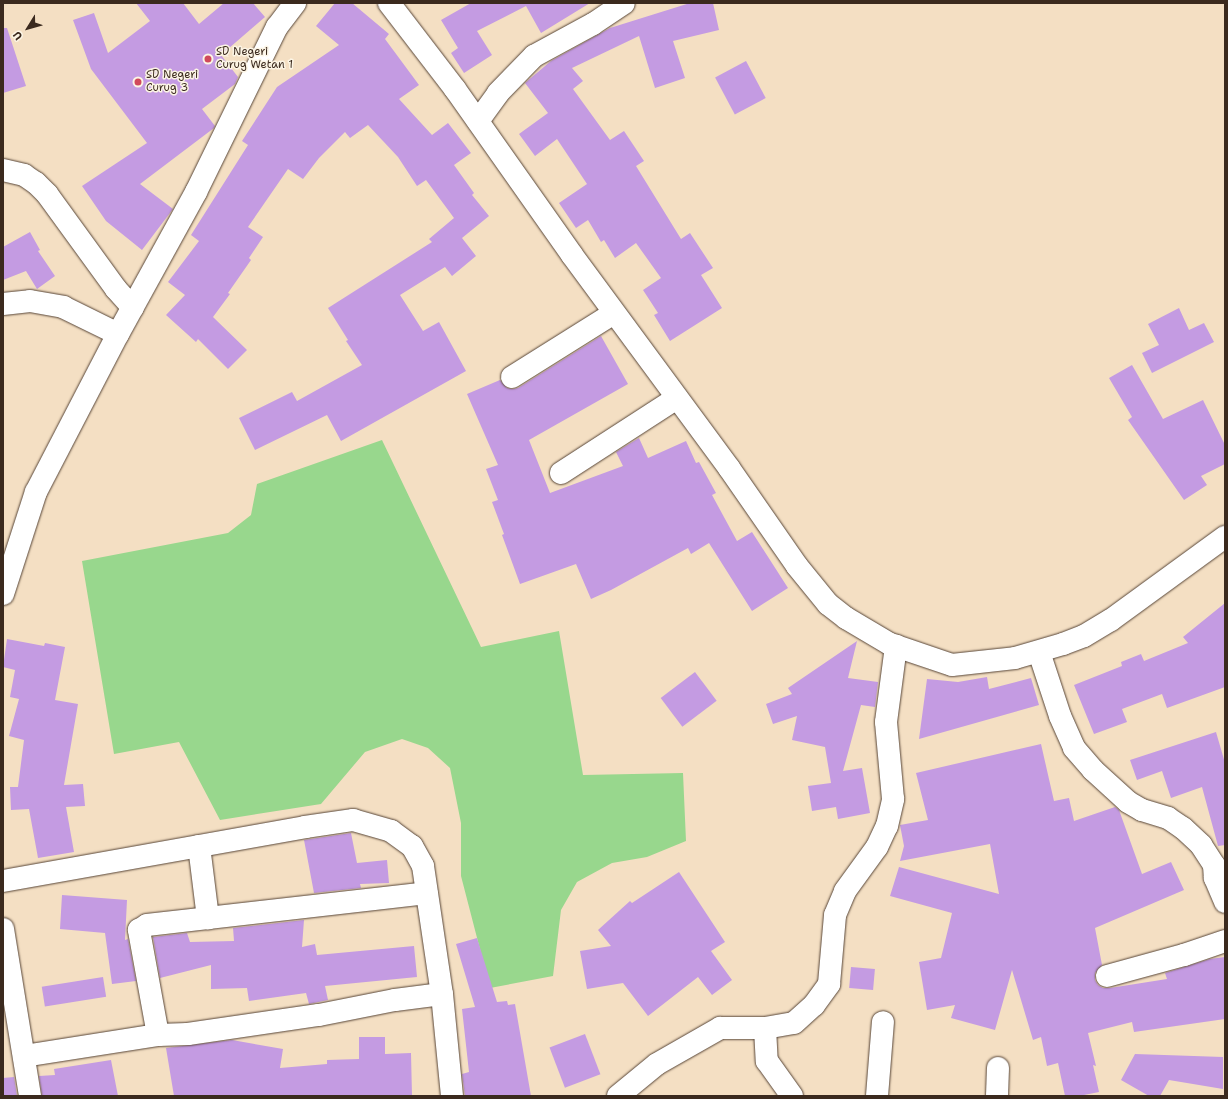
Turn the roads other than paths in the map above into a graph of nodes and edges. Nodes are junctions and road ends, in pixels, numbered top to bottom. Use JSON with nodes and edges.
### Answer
{"nodes":[{"id":1,"x":294,"y":3,"type":"edge"},
{"id":2,"x":389,"y":3,"type":"edge"},
{"id":3,"x":624,"y":3,"type":"edge"},
{"id":4,"x":478,"y":121,"type":"junction"},
{"id":5,"x":3,"y":170,"type":"edge"},
{"id":6,"x":3,"y":304,"type":"edge"},
{"id":7,"x":133,"y":308,"type":"junction"},
{"id":8,"x":614,"y":313,"type":"junction"},
{"id":9,"x":118,"y":334,"type":"junction"},
{"id":10,"x":512,"y":377,"type":"dead end"},
{"id":11,"x":677,"y":398,"type":"junction"},
{"id":12,"x":561,"y":473,"type":"dead end"},
{"id":13,"x":1225,"y":537,"type":"edge"},
{"id":14,"x":3,"y":594,"type":"edge"},
{"id":15,"x":896,"y":646,"type":"junction"},
{"id":16,"x":1038,"y":652,"type":"junction"},
{"id":17,"x":199,"y":846,"type":"junction"},
{"id":18,"x":3,"y":881,"type":"edge"},
{"id":19,"x":427,"y":893,"type":"junction"},
{"id":20,"x":1225,"y":902,"type":"edge"},
{"id":21,"x":208,"y":918,"type":"junction"},
{"id":22,"x":3,"y":929,"type":"edge"},
{"id":23,"x":1225,"y":941,"type":"edge"},
{"id":24,"x":7,"y":970,"type":"edge"},
{"id":25,"x":1107,"y":976,"type":"dead end"},
{"id":26,"x":442,"y":994,"type":"junction"},
{"id":27,"x":883,"y":1022,"type":"dead end"},
{"id":28,"x":765,"y":1028,"type":"junction"},
{"id":29,"x":158,"y":1034,"type":"junction"},
{"id":30,"x":24,"y":1056,"type":"junction"},
{"id":31,"x":998,"y":1068,"type":"dead end"},
{"id":32,"x":640,"y":1089,"type":"edge"},
{"id":33,"x":30,"y":1096,"type":"edge"},
{"id":34,"x":452,"y":1096,"type":"edge"},
{"id":35,"x":618,"y":1096,"type":"edge"},
{"id":36,"x":792,"y":1096,"type":"edge"},
{"id":37,"x":877,"y":1096,"type":"edge"},
{"id":38,"x":997,"y":1096,"type":"edge"}],
"edges":[{"from":1,"to":7,"type":"street"},
{"from":2,"to":4,"type":"street"},
{"from":3,"to":4,"type":"street"},
{"from":4,"to":8,"type":"street"},
{"from":5,"to":7,"type":"street"},
{"from":6,"to":9,"type":"street"},
{"from":7,"to":9,"type":"street"},
{"from":8,"to":10,"type":"street"},
{"from":8,"to":11,"type":"street"},
{"from":9,"to":14,"type":"street"},
{"from":11,"to":12,"type":"street"},
{"from":11,"to":15,"type":"street"},
{"from":13,"to":16,"type":"street"},
{"from":15,"to":16,"type":"street"},
{"from":15,"to":28,"type":"street"},
{"from":16,"to":20,"type":"street"},
{"from":17,"to":18,"type":"street"},
{"from":17,"to":19,"type":"street"},
{"from":17,"to":21,"type":"street"},
{"from":19,"to":21,"type":"street"},
{"from":19,"to":26,"type":"street"},
{"from":21,"to":29,"type":"street"},
{"from":22,"to":24,"type":"street"},
{"from":23,"to":25,"type":"street"},
{"from":24,"to":30,"type":"street"},
{"from":26,"to":29,"type":"street"},
{"from":26,"to":34,"type":"street"},
{"from":27,"to":37,"type":"street"},
{"from":28,"to":32,"type":"street"},
{"from":28,"to":36,"type":"street"},
{"from":29,"to":30,"type":"street"},
{"from":30,"to":33,"type":"street"},
{"from":31,"to":38,"type":"street"},
{"from":32,"to":35,"type":"street"}]}
